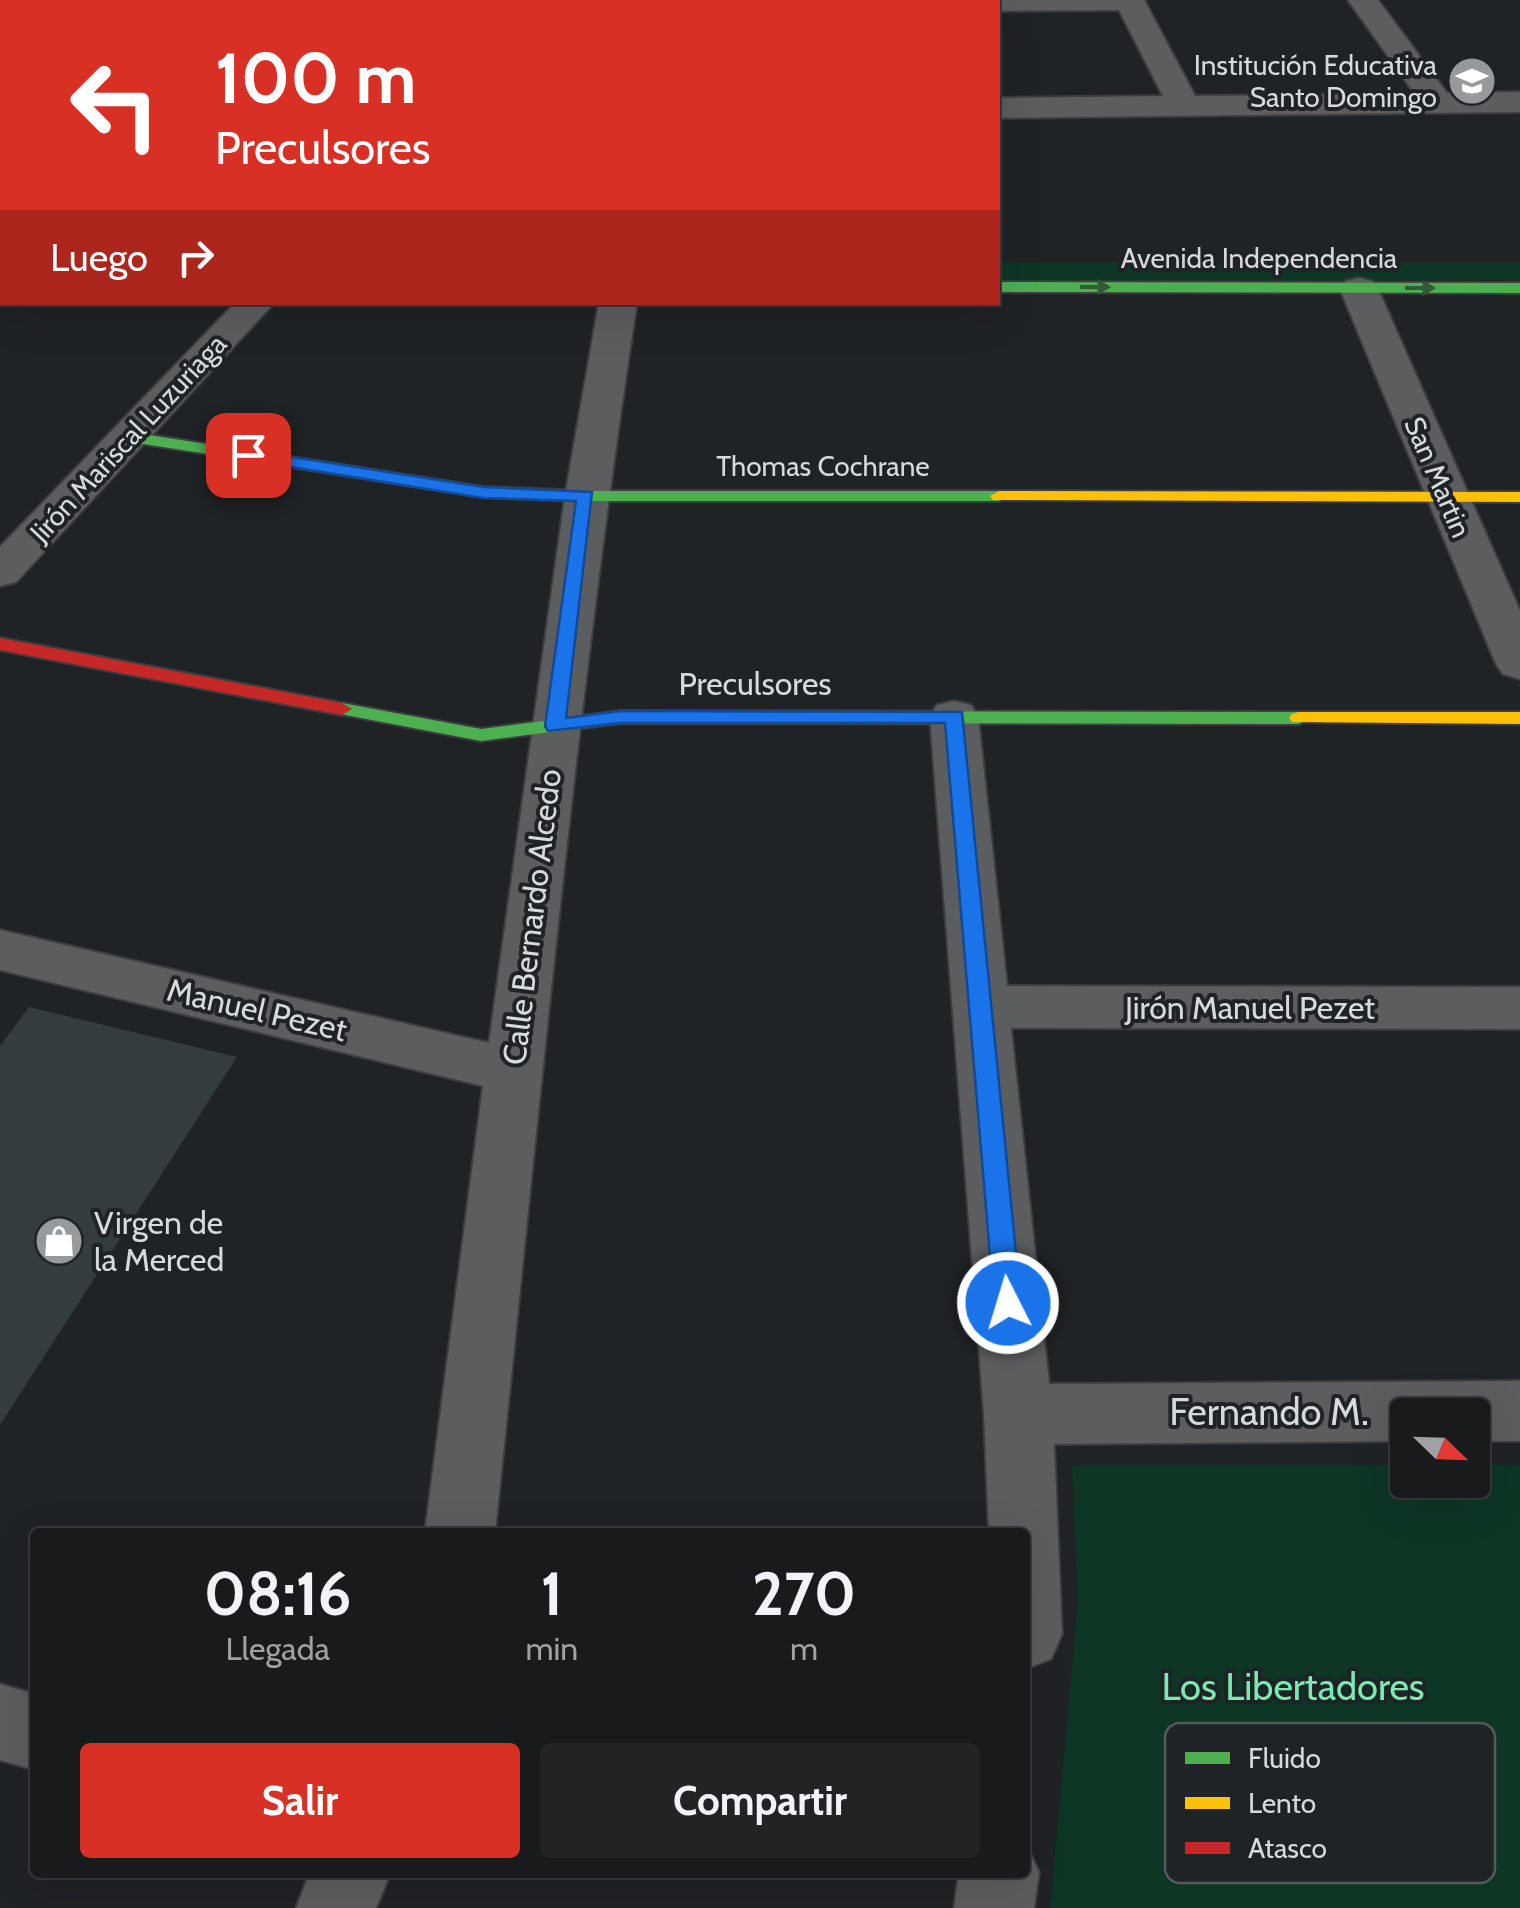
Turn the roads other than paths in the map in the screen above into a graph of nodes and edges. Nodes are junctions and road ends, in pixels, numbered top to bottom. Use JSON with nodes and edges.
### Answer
{"nodes":[{"id":1,"x":354,"y":0,"type":"edge"},
{"id":2,"x":397,"y":0,"type":"edge"},
{"id":3,"x":1364,"y":0,"type":"edge"},
{"id":4,"x":1130,"y":1,"type":"edge"},
{"id":5,"x":1000,"y":2,"type":"edge"},
{"id":6,"x":1437,"y":102,"type":"junction"},
{"id":7,"x":1520,"y":102,"type":"edge"},
{"id":8,"x":1184,"y":106,"type":"junction"},
{"id":9,"x":1000,"y":108,"type":"edge"},
{"id":10,"x":1000,"y":287,"type":"edge"},
{"id":11,"x":1358,"y":288,"type":"junction"},
{"id":12,"x":1520,"y":288,"type":"edge"},
{"id":13,"x":253,"y":305,"type":"edge"},
{"id":14,"x":618,"y":305,"type":"edge"},
{"id":15,"x":130,"y":437,"type":"junction"},
{"id":16,"x":586,"y":496,"type":"junction"},
{"id":17,"x":1520,"y":496,"type":"edge"},
{"id":18,"x":1446,"y":497,"type":"junction"},
{"id":19,"x":0,"y":573,"type":"edge"},
{"id":20,"x":0,"y":644,"type":"edge"},
{"id":21,"x":1520,"y":664,"type":"edge"},
{"id":22,"x":954,"y":716,"type":"junction"},
{"id":23,"x":1520,"y":718,"type":"edge"},
{"id":24,"x":555,"y":726,"type":"junction"},
{"id":25,"x":0,"y":950,"type":"edge"},
{"id":26,"x":981,"y":1007,"type":"junction"},
{"id":27,"x":1520,"y":1008,"type":"edge"},
{"id":28,"x":514,"y":1071,"type":"junction"},
{"id":29,"x":1520,"y":1411,"type":"edge"},
{"id":30,"x":1018,"y":1414,"type":"junction"},
{"id":31,"x":460,"y":1528,"type":"edge"},
{"id":32,"x":1024,"y":1528,"type":"edge"},
{"id":33,"x":0,"y":1722,"type":"edge"},
{"id":34,"x":30,"y":1731,"type":"edge"},
{"id":35,"x":348,"y":1878,"type":"edge"},
{"id":36,"x":999,"y":1878,"type":"edge"},
{"id":37,"x":336,"y":1908,"type":"edge"},
{"id":38,"x":994,"y":1908,"type":"edge"}],
"edges":[{"from":1,"to":2,"type":"street"},
{"from":3,"to":6,"type":"street"},
{"from":4,"to":5,"type":"street"},
{"from":4,"to":8,"type":"street"},
{"from":6,"to":7,"type":"street"},
{"from":6,"to":8,"type":"street"},
{"from":8,"to":9,"type":"street"},
{"from":10,"to":11,"type":"street","name":"Avenida Independencia","one_way":true},
{"from":11,"to":12,"type":"street","name":"Avenida Independencia","one_way":true},
{"from":11,"to":18,"type":"street","name":"San Martin"},
{"from":13,"to":15,"type":"street","name":"Jirón Mariscal Luzuriaga"},
{"from":14,"to":16,"type":"street","name":"Calle Bernardo Alcedo"},
{"from":15,"to":16,"type":"street","name":"Thomas Cochrane"},
{"from":15,"to":19,"type":"street","name":"Jirón Mariscal Luzuriaga"},
{"from":16,"to":18,"type":"street","name":"Thomas Cochrane"},
{"from":16,"to":24,"type":"street","name":"Calle Bernardo Alcedo"},
{"from":17,"to":18,"type":"street","name":"Thomas Cochrane"},
{"from":18,"to":21,"type":"street","name":"San Martin"},
{"from":20,"to":24,"type":"street","name":"Preculsores"},
{"from":22,"to":23,"type":"street","name":"Preculsores"},
{"from":22,"to":24,"type":"street","name":"Preculsores"},
{"from":22,"to":26,"type":"street"},
{"from":24,"to":28,"type":"street","name":"Calle Bernardo Alcedo"},
{"from":25,"to":28,"type":"street","name":"Manuel Pezet"},
{"from":26,"to":27,"type":"street","name":"Jirón Manuel Pezet"},
{"from":26,"to":30,"type":"street"},
{"from":28,"to":31,"type":"street","name":"Calle Bernardo Alcedo"},
{"from":29,"to":30,"type":"street","name":"Fernando M."},
{"from":30,"to":32,"type":"street"},
{"from":33,"to":34,"type":"street"},
{"from":35,"to":37,"type":"street"},
{"from":36,"to":38,"type":"street"}]}
